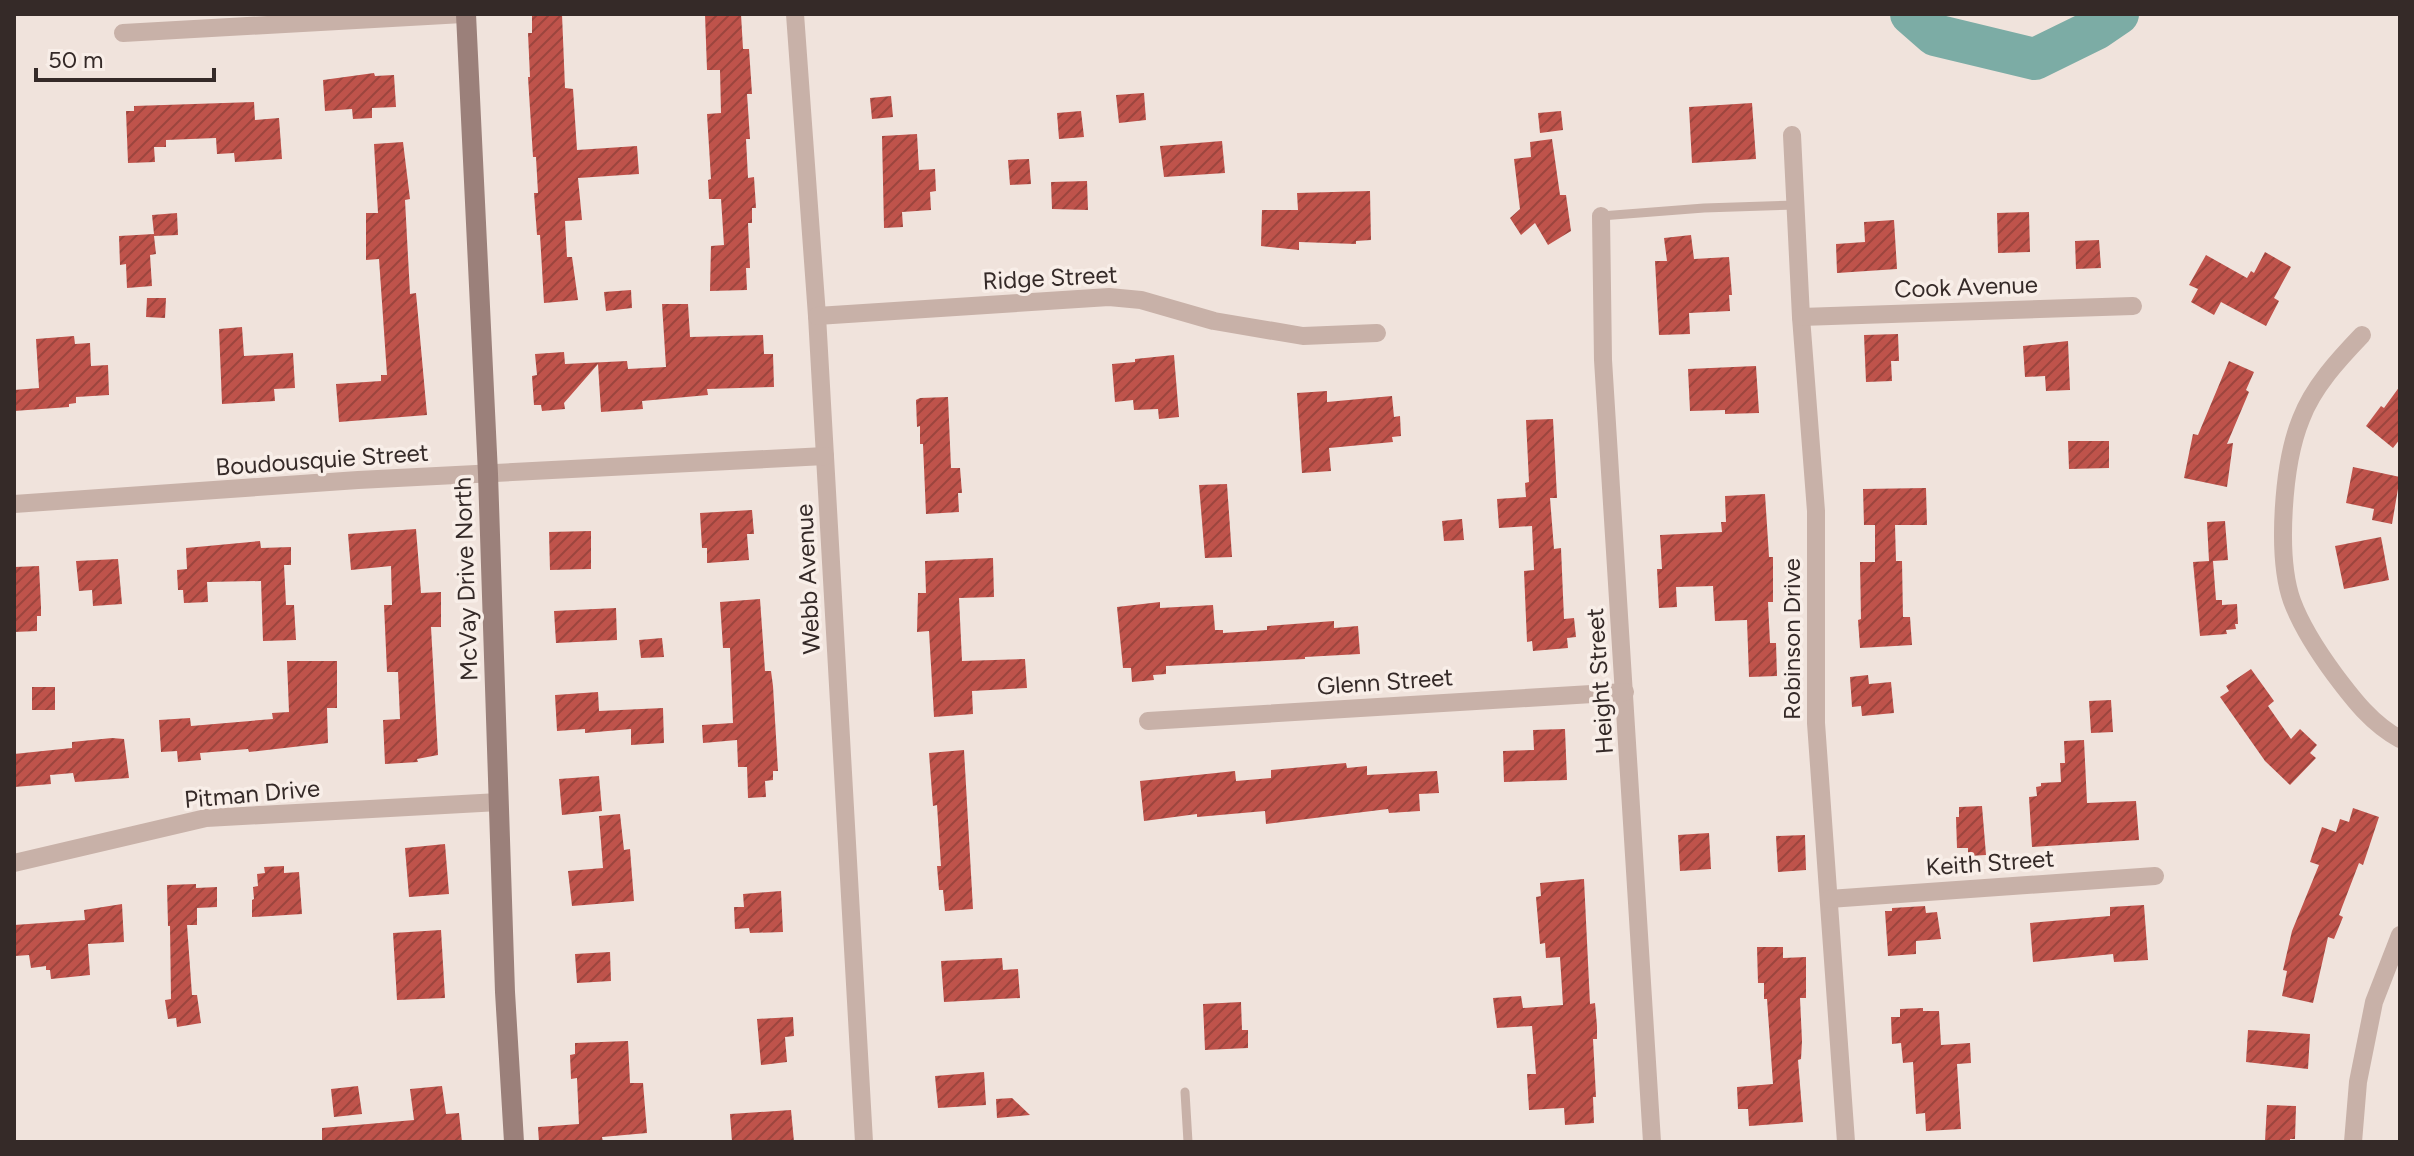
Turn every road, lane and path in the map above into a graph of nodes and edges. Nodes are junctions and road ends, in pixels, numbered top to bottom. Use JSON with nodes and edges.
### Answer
{"nodes":[{"id":1,"x":464,"y":14,"type":"edge"},
{"id":2,"x":795,"y":14,"type":"edge"},
{"id":3,"x":123,"y":33,"type":"dead end"},
{"id":4,"x":1792,"y":135,"type":"dead end"},
{"id":5,"x":1797,"y":205,"type":"junction"},
{"id":6,"x":1601,"y":216,"type":"joint"},
{"id":7,"x":2133,"y":306,"type":"dead end"},
{"id":8,"x":817,"y":316,"type":"junction"},
{"id":9,"x":1801,"y":317,"type":"junction"},
{"id":10,"x":1377,"y":333,"type":"dead end"},
{"id":11,"x":2362,"y":335,"type":"dead end"},
{"id":12,"x":825,"y":456,"type":"junction"},
{"id":13,"x":488,"y":474,"type":"junction"},
{"id":14,"x":14,"y":504,"type":"edge"},
{"id":15,"x":1625,"y":692,"type":"junction"},
{"id":16,"x":1148,"y":721,"type":"dead end"},
{"id":17,"x":2400,"y":739,"type":"edge"},
{"id":18,"x":499,"y":802,"type":"junction"},
{"id":19,"x":14,"y":863,"type":"edge"},
{"id":20,"x":2155,"y":876,"type":"dead end"},
{"id":21,"x":1829,"y":899,"type":"junction"},
{"id":22,"x":2400,"y":935,"type":"edge"},
{"id":23,"x":1185,"y":1092,"type":"dead end"},
{"id":24,"x":514,"y":1142,"type":"edge"},
{"id":25,"x":864,"y":1142,"type":"edge"},
{"id":26,"x":1188,"y":1142,"type":"edge"},
{"id":27,"x":1652,"y":1142,"type":"edge"},
{"id":28,"x":1846,"y":1142,"type":"edge"},
{"id":29,"x":2353,"y":1142,"type":"edge"}],
"edges":[{"from":1,"to":3,"type":"street"},
{"from":1,"to":13,"type":"street","name":"McVay Drive North"},
{"from":2,"to":8,"type":"street","name":"Webb Avenue"},
{"from":4,"to":5,"type":"street","name":"Robinson Drive"},
{"from":5,"to":6,"type":"lane"},
{"from":5,"to":9,"type":"street","name":"Robinson Drive"},
{"from":6,"to":15,"type":"street","name":"Height Street"},
{"from":7,"to":9,"type":"street","name":"Cook Avenue"},
{"from":8,"to":10,"type":"street","name":"Ridge Street"},
{"from":8,"to":12,"type":"street","name":"Webb Avenue"},
{"from":9,"to":21,"type":"street","name":"Robinson Drive"},
{"from":11,"to":17,"type":"street"},
{"from":12,"to":13,"type":"street","name":"Boudousquie Street"},
{"from":12,"to":25,"type":"street","name":"Webb Avenue"},
{"from":13,"to":14,"type":"street","name":"Boudousquie Street"},
{"from":13,"to":18,"type":"street","name":"McVay Drive North"},
{"from":15,"to":16,"type":"street","name":"Glenn Street"},
{"from":15,"to":27,"type":"street","name":"Height Street"},
{"from":18,"to":19,"type":"street","name":"Pitman Drive"},
{"from":18,"to":24,"type":"street","name":"McVay Drive North"},
{"from":20,"to":21,"type":"street","name":"Keith Street"},
{"from":21,"to":28,"type":"street","name":"Robinson Drive"},
{"from":22,"to":29,"type":"street"},
{"from":23,"to":26,"type":"lane"}]}
